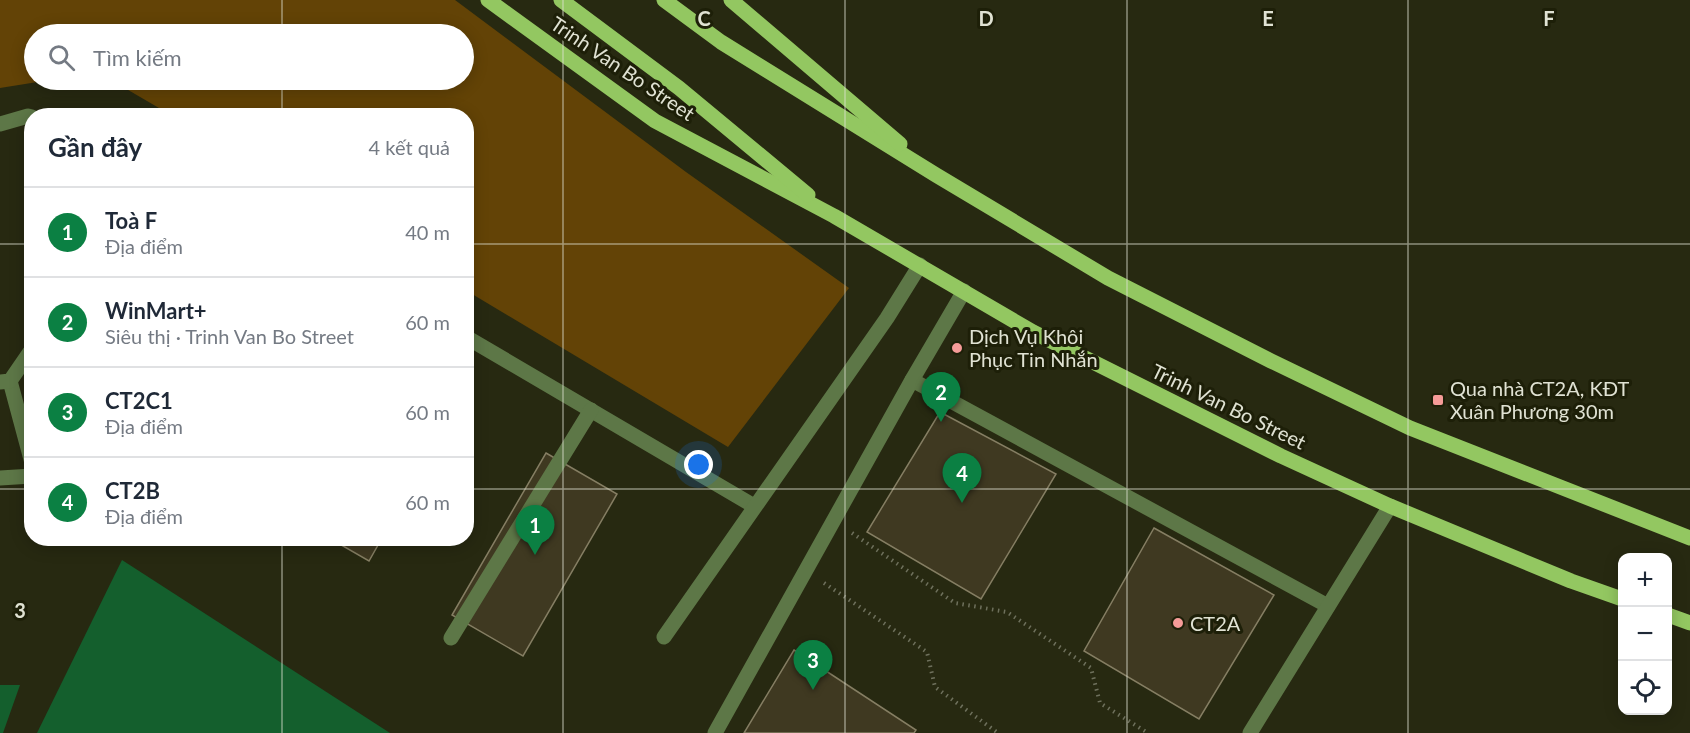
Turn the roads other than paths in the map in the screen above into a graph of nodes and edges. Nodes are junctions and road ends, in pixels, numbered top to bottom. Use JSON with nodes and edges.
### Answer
{"nodes":[{"id":1,"x":488,"y":0,"type":"edge"},
{"id":2,"x":561,"y":0,"type":"edge"},
{"id":3,"x":664,"y":0,"type":"edge"},
{"id":4,"x":731,"y":0,"type":"edge"},
{"id":5,"x":24,"y":117,"type":"edge"},
{"id":6,"x":0,"y":124,"type":"edge"},
{"id":7,"x":936,"y":175,"type":"junction"},
{"id":8,"x":834,"y":216,"type":"junction"},
{"id":9,"x":920,"y":266,"type":"junction"},
{"id":10,"x":964,"y":291,"type":"junction"},
{"id":11,"x":474,"y":342,"type":"edge"},
{"id":12,"x":24,"y":358,"type":"edge"},
{"id":13,"x":912,"y":380,"type":"junction"},
{"id":14,"x":5,"y":381,"type":"edge"},
{"id":15,"x":591,"y":410,"type":"junction"},
{"id":16,"x":18,"y":412,"type":"junction"},
{"id":17,"x":24,"y":416,"type":"edge"},
{"id":18,"x":24,"y":434,"type":"edge"},
{"id":19,"x":24,"y":476,"type":"edge"},
{"id":20,"x":0,"y":478,"type":"edge"},
{"id":21,"x":754,"y":506,"type":"junction"},
{"id":22,"x":1390,"y":506,"type":"junction"},
{"id":23,"x":1690,"y":538,"type":"edge"},
{"id":24,"x":1618,"y":597,"type":"edge"},
{"id":25,"x":1328,"y":606,"type":"junction"},
{"id":26,"x":1672,"y":616,"type":"edge"},
{"id":27,"x":1690,"y":623,"type":"edge"},
{"id":28,"x":664,"y":637,"type":"dead end"},
{"id":29,"x":451,"y":638,"type":"dead end"},
{"id":30,"x":716,"y":733,"type":"edge"},
{"id":31,"x":1250,"y":733,"type":"edge"}],
"edges":[{"from":1,"to":8,"type":"main road","name":"Trinh Van Bo Street"},
{"from":2,"to":8,"type":"main road","name":"Trinh Van Bo Street"},
{"from":3,"to":7,"type":"main road"},
{"from":4,"to":7,"type":"main road"},
{"from":5,"to":6,"type":"street"},
{"from":7,"to":23,"type":"main road"},
{"from":8,"to":9,"type":"main road","name":"Trinh Van Bo Street"},
{"from":9,"to":10,"type":"main road","name":"Trinh Van Bo Street"},
{"from":9,"to":21,"type":"street"},
{"from":10,"to":13,"type":"street"},
{"from":10,"to":22,"type":"main road","name":"Trinh Van Bo Street"},
{"from":11,"to":15,"type":"street"},
{"from":12,"to":14,"type":"street"},
{"from":13,"to":25,"type":"street"},
{"from":13,"to":30,"type":"street"},
{"from":14,"to":16,"type":"street"},
{"from":15,"to":21,"type":"street"},
{"from":15,"to":29,"type":"street"},
{"from":16,"to":17,"type":"street"},
{"from":16,"to":18,"type":"street"},
{"from":19,"to":20,"type":"street"},
{"from":21,"to":28,"type":"street"},
{"from":22,"to":24,"type":"main road","name":"Trinh Van Bo Street"},
{"from":22,"to":25,"type":"street"},
{"from":25,"to":31,"type":"street"},
{"from":26,"to":27,"type":"main road"}]}
